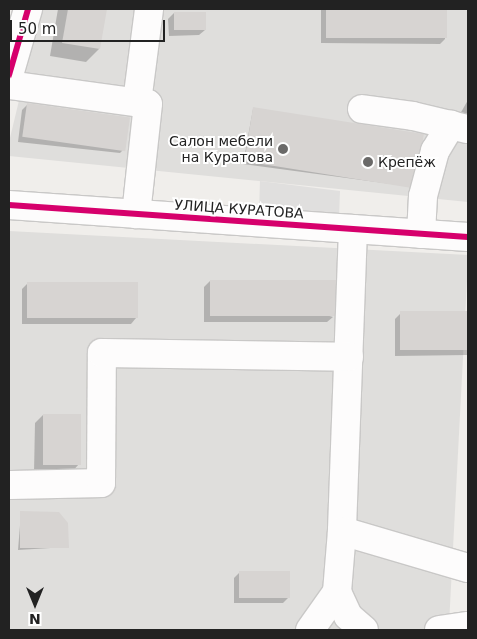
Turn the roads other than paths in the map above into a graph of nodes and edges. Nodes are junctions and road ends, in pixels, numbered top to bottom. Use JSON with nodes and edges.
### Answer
{"nodes":[{"id":1,"x":28,"y":9,"type":"edge"},
{"id":2,"x":149,"y":9,"type":"edge"},
{"id":3,"x":9,"y":75,"type":"edge"},
{"id":4,"x":9,"y":85,"type":"edge"},
{"id":5,"x":137,"y":102,"type":"junction"},
{"id":6,"x":362,"y":109,"type":"dead end"},
{"id":7,"x":459,"y":127,"type":"edge"},
{"id":8,"x":9,"y":205,"type":"edge"},
{"id":9,"x":136,"y":214,"type":"junction"},
{"id":10,"x":353,"y":229,"type":"junction"},
{"id":11,"x":421,"y":234,"type":"junction"},
{"id":12,"x":468,"y":237,"type":"edge"},
{"id":13,"x":348,"y":357,"type":"junction"},
{"id":14,"x":9,"y":485,"type":"edge"},
{"id":15,"x":342,"y":532,"type":"junction"},
{"id":16,"x":468,"y":568,"type":"edge"},
{"id":17,"x":337,"y":592,"type":"junction"},
{"id":18,"x":310,"y":630,"type":"edge"},
{"id":19,"x":364,"y":630,"type":"edge"}],
"edges":[{"from":1,"to":3,"type":"street"},
{"from":2,"to":5,"type":"street"},
{"from":4,"to":5,"type":"street"},
{"from":5,"to":9,"type":"street"},
{"from":6,"to":7,"type":"street"},
{"from":7,"to":11,"type":"street"},
{"from":8,"to":9,"type":"street","name":"УЛИЦА КУРАТОВА"},
{"from":9,"to":10,"type":"street","name":"УЛИЦА КУРАТОВА"},
{"from":10,"to":11,"type":"street","name":"УЛИЦА КУРАТОВА"},
{"from":10,"to":13,"type":"street"},
{"from":11,"to":12,"type":"street","name":"УЛИЦА КУРАТОВА"},
{"from":13,"to":14,"type":"street"},
{"from":13,"to":15,"type":"street"},
{"from":15,"to":16,"type":"street"},
{"from":15,"to":17,"type":"street"},
{"from":17,"to":18,"type":"street"},
{"from":17,"to":19,"type":"street"}]}
